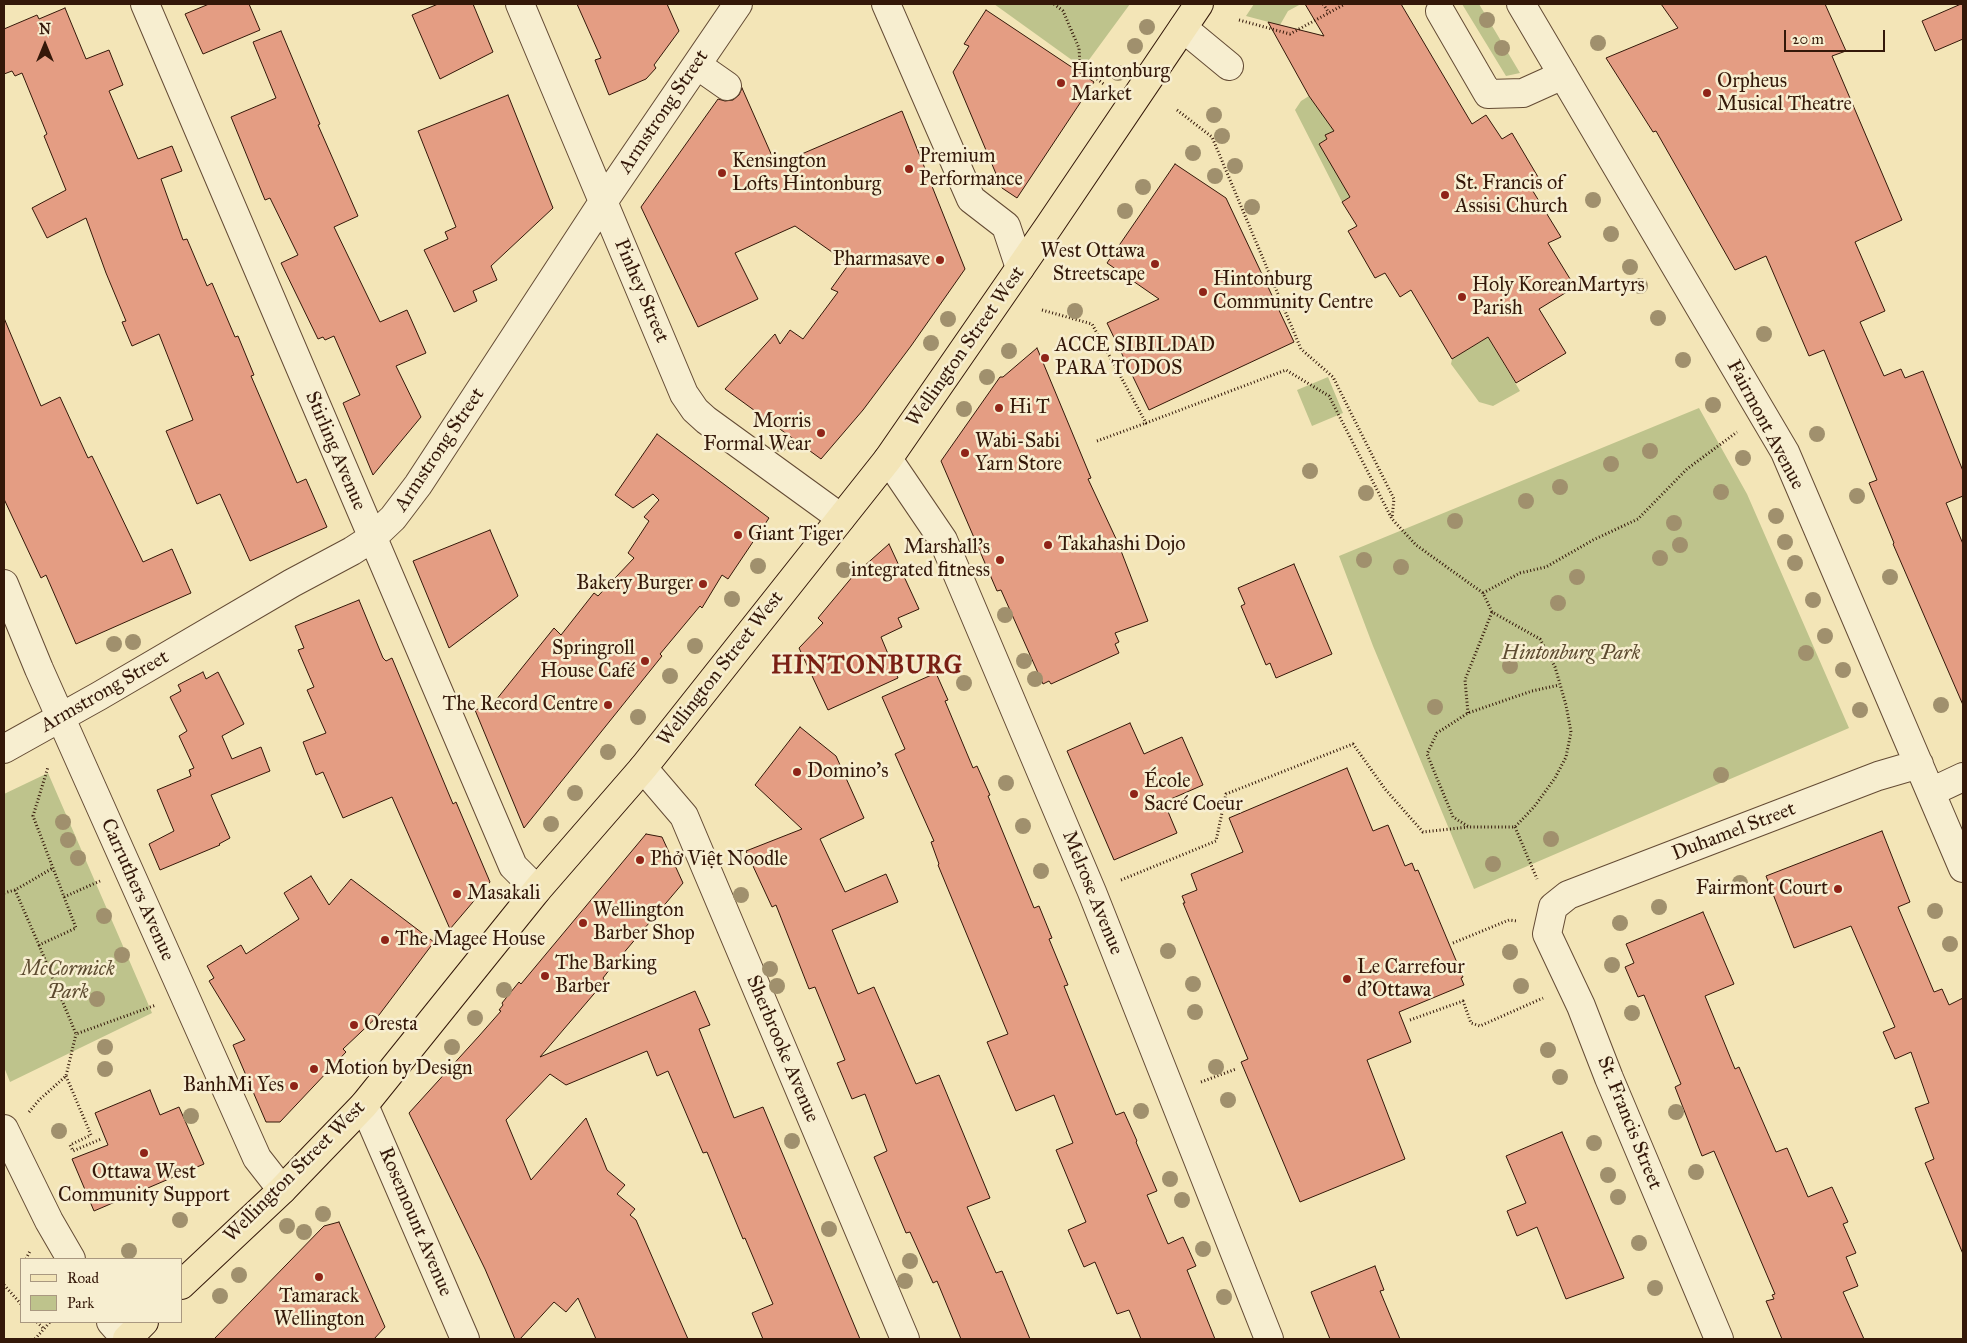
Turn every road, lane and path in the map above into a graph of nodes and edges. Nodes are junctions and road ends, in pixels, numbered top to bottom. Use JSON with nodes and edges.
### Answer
{"nodes":[{"id":1,"x":145,"y":4,"type":"edge"},
{"id":2,"x":520,"y":4,"type":"edge"},
{"id":3,"x":738,"y":4,"type":"edge"},
{"id":4,"x":886,"y":4,"type":"edge"},
{"id":5,"x":1054,"y":4,"type":"edge"},
{"id":6,"x":1199,"y":4,"type":"edge"},
{"id":7,"x":1323,"y":4,"type":"edge"},
{"id":8,"x":1345,"y":4,"type":"edge"},
{"id":9,"x":1521,"y":4,"type":"edge"},
{"id":10,"x":1440,"y":11,"type":"dead end"},
{"id":11,"x":1328,"y":13,"type":"junction"},
{"id":12,"x":1239,"y":20,"type":"dead end"},
{"id":13,"x":1183,"y":28,"type":"junction"},
{"id":14,"x":696,"y":65,"type":"junction"},
{"id":15,"x":1229,"y":66,"type":"dead end"},
{"id":16,"x":1563,"y":75,"type":"junction"},
{"id":17,"x":1105,"y":85,"type":"dead end"},
{"id":18,"x":727,"y":86,"type":"dead end"},
{"id":19,"x":1177,"y":110,"type":"dead end"},
{"id":20,"x":604,"y":202,"type":"junction"},
{"id":21,"x":1020,"y":268,"type":"junction"},
{"id":22,"x":1042,"y":310,"type":"dead end"},
{"id":23,"x":1765,"y":418,"type":"junction"},
{"id":24,"x":1146,"y":423,"type":"junction"},
{"id":25,"x":1097,"y":441,"type":"dead end"},
{"id":26,"x":888,"y":459,"type":"junction"},
{"id":27,"x":840,"y":518,"type":"junction"},
{"id":28,"x":1392,"y":519,"type":"junction"},
{"id":29,"x":372,"y":538,"type":"junction"},
{"id":30,"x":4,"y":584,"type":"edge"},
{"id":31,"x":1483,"y":593,"type":"junction"},
{"id":32,"x":1492,"y":612,"type":"junction"},
{"id":33,"x":1559,"y":686,"type":"junction"},
{"id":34,"x":1468,"y":712,"type":"junction"},
{"id":35,"x":61,"y":717,"type":"junction"},
{"id":36,"x":4,"y":749,"type":"edge"},
{"id":37,"x":50,"y":761,"type":"dead end"},
{"id":38,"x":1919,"y":764,"type":"junction"},
{"id":39,"x":643,"y":768,"type":"junction"},
{"id":40,"x":1963,"y":777,"type":"edge"},
{"id":41,"x":1931,"y":792,"type":"junction"},
{"id":42,"x":1468,"y":827,"type":"junction"},
{"id":43,"x":1516,"y":827,"type":"junction"},
{"id":44,"x":53,"y":868,"type":"junction"},
{"id":45,"x":127,"y":868,"type":"junction"},
{"id":46,"x":1963,"y":868,"type":"edge"},
{"id":47,"x":15,"y":890,"type":"junction"},
{"id":48,"x":537,"y":890,"type":"junction"},
{"id":49,"x":1092,"y":892,"type":"junction"},
{"id":50,"x":4,"y":893,"type":"edge"},
{"id":51,"x":64,"y":897,"type":"junction"},
{"id":52,"x":1553,"y":907,"type":"junction"},
{"id":53,"x":1523,"y":923,"type":"dead end"},
{"id":54,"x":1453,"y":944,"type":"dead end"},
{"id":55,"x":39,"y":945,"type":"junction"},
{"id":56,"x":184,"y":993,"type":"junction"},
{"id":57,"x":1548,"y":995,"type":"dead end"},
{"id":58,"x":1410,"y":1020,"type":"dead end"},
{"id":59,"x":76,"y":1034,"type":"junction"},
{"id":60,"x":1236,"y":1069,"type":"dead end"},
{"id":61,"x":66,"y":1076,"type":"junction"},
{"id":62,"x":1200,"y":1082,"type":"dead end"},
{"id":63,"x":364,"y":1105,"type":"junction"},
{"id":64,"x":28,"y":1114,"type":"dead end"},
{"id":65,"x":4,"y":1129,"type":"edge"},
{"id":66,"x":101,"y":1139,"type":"dead end"},
{"id":67,"x":282,"y":1190,"type":"junction"},
{"id":68,"x":70,"y":1258,"type":"edge"},
{"id":69,"x":182,"y":1284,"type":"edge"},
{"id":70,"x":4,"y":1285,"type":"edge"},
{"id":71,"x":20,"y":1303,"type":"edge"},
{"id":72,"x":38,"y":1323,"type":"edge"},
{"id":73,"x":49,"y":1323,"type":"edge"},
{"id":74,"x":112,"y":1323,"type":"edge"},
{"id":75,"x":143,"y":1323,"type":"edge"},
{"id":76,"x":43,"y":1328,"type":"junction"},
{"id":77,"x":35,"y":1339,"type":"edge"},
{"id":78,"x":126,"y":1339,"type":"edge"},
{"id":79,"x":465,"y":1339,"type":"edge"},
{"id":80,"x":905,"y":1339,"type":"edge"},
{"id":81,"x":1270,"y":1339,"type":"edge"},
{"id":82,"x":1719,"y":1339,"type":"edge"}],
"edges":[{"from":1,"to":29,"type":"street","name":"Stirling Avenue"},
{"from":2,"to":20,"type":"street","name":"Pinhey Street"},
{"from":3,"to":14,"type":"street","name":"Armstrong Street"},
{"from":4,"to":21,"type":"street"},
{"from":5,"to":17,"type":"path"},
{"from":6,"to":13,"type":"main road","name":"Wellington Street West"},
{"from":7,"to":11,"type":"path"},
{"from":8,"to":11,"type":"path"},
{"from":9,"to":16,"type":"street","name":"Fairmont Avenue"},
{"from":10,"to":16,"type":"street"},
{"from":11,"to":12,"type":"path"},
{"from":13,"to":15,"type":"street"},
{"from":13,"to":21,"type":"main road","name":"Wellington Street West"},
{"from":14,"to":18,"type":"street"},
{"from":14,"to":20,"type":"street","name":"Armstrong Street"},
{"from":16,"to":23,"type":"street","name":"Fairmont Avenue"},
{"from":19,"to":28,"type":"path"},
{"from":20,"to":27,"type":"street","name":"Pinhey Street"},
{"from":20,"to":29,"type":"street","name":"Armstrong Street"},
{"from":21,"to":26,"type":"main road","name":"Wellington Street West"},
{"from":22,"to":24,"type":"path"},
{"from":23,"to":31,"type":"path"},
{"from":23,"to":38,"type":"street","name":"Fairmont Avenue"},
{"from":24,"to":25,"type":"path"},
{"from":24,"to":28,"type":"path"},
{"from":26,"to":27,"type":"main road","name":"Wellington Street West"},
{"from":26,"to":49,"type":"street","name":"Melrose Avenue"},
{"from":27,"to":39,"type":"main road","name":"Wellington Street West"},
{"from":28,"to":31,"type":"path"},
{"from":29,"to":35,"type":"street","name":"Armstrong Street"},
{"from":29,"to":48,"type":"street","name":"Stirling Avenue"},
{"from":30,"to":35,"type":"street","name":"Carruthers Avenue"},
{"from":31,"to":32,"type":"path"},
{"from":32,"to":33,"type":"path"},
{"from":32,"to":34,"type":"path"},
{"from":33,"to":34,"type":"path"},
{"from":33,"to":43,"type":"path"},
{"from":34,"to":42,"type":"path"},
{"from":35,"to":36,"type":"street","name":"Armstrong Street"},
{"from":35,"to":45,"type":"street","name":"Carruthers Avenue"},
{"from":37,"to":44,"type":"path"},
{"from":38,"to":41,"type":"street","name":"Fairmont Avenue"},
{"from":38,"to":52,"type":"street","name":"Duhamel Street"},
{"from":39,"to":48,"type":"main road","name":"Wellington Street West"},
{"from":39,"to":80,"type":"street","name":"Sherbrooke Avenue"},
{"from":40,"to":41,"type":"street"},
{"from":41,"to":46,"type":"street","name":"Fairmont Avenue"},
{"from":42,"to":43,"type":"path"},
{"from":42,"to":49,"type":"path"},
{"from":43,"to":52,"type":"path"},
{"from":44,"to":47,"type":"path"},
{"from":44,"to":51,"type":"path"},
{"from":45,"to":51,"type":"path"},
{"from":45,"to":56,"type":"street","name":"Carruthers Avenue"},
{"from":47,"to":50,"type":"path"},
{"from":47,"to":55,"type":"path"},
{"from":48,"to":63,"type":"main road","name":"Wellington Street West"},
{"from":49,"to":81,"type":"street","name":"Melrose Avenue"},
{"from":51,"to":55,"type":"path"},
{"from":52,"to":82,"type":"street","name":"St. Francis Street"},
{"from":53,"to":54,"type":"path"},
{"from":55,"to":59,"type":"path"},
{"from":56,"to":59,"type":"path"},
{"from":56,"to":67,"type":"street","name":"Carruthers Avenue"},
{"from":57,"to":58,"type":"path"},
{"from":59,"to":61,"type":"path"},
{"from":60,"to":62,"type":"path"},
{"from":61,"to":64,"type":"path"},
{"from":61,"to":66,"type":"path"},
{"from":63,"to":67,"type":"main road","name":"Wellington Street West"},
{"from":63,"to":79,"type":"street","name":"Rosemount Avenue"},
{"from":65,"to":68,"type":"street"},
{"from":67,"to":69,"type":"main road","name":"Wellington Street West"},
{"from":70,"to":71,"type":"path"},
{"from":72,"to":76,"type":"path"},
{"from":73,"to":76,"type":"path"},
{"from":74,"to":78,"type":"street"},
{"from":75,"to":78,"type":"main road"},
{"from":76,"to":77,"type":"path"}]}
